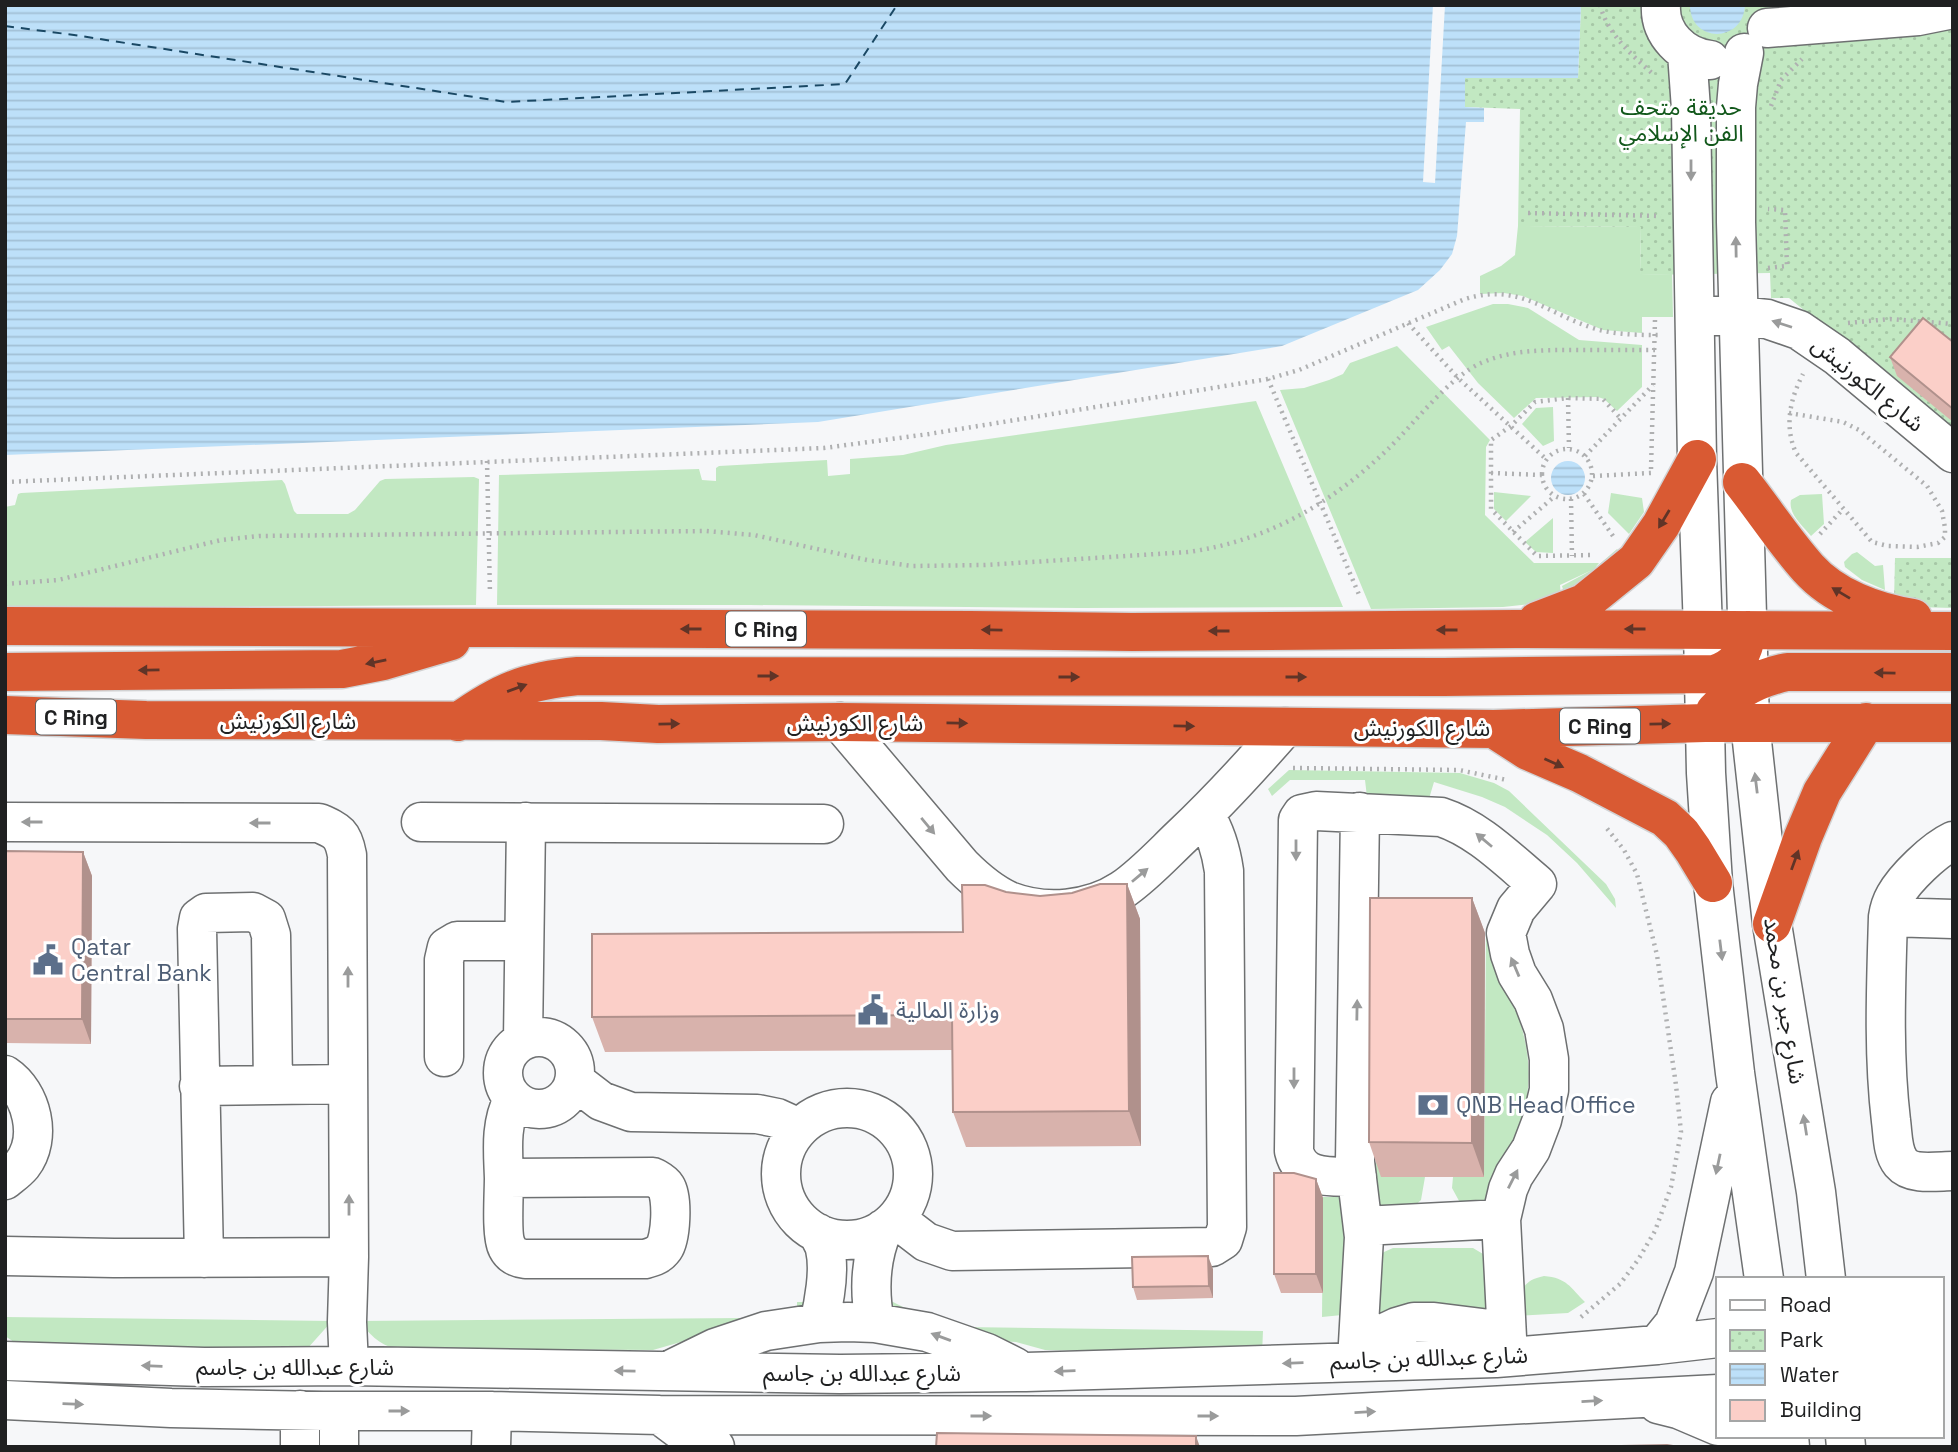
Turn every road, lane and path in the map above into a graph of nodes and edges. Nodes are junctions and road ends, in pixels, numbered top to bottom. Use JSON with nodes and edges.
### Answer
{"nodes":[{"id":1,"x":1661,"y":5,"type":"edge"},
{"id":2,"x":1947,"y":8,"type":"edge"},
{"id":3,"x":1760,"y":29,"type":"edge"},
{"id":4,"x":1687,"y":53,"type":"junction"},
{"id":5,"x":1804,"y":57,"type":"dead end"},
{"id":6,"x":1769,"y":114,"type":"dead end"},
{"id":7,"x":1769,"y":196,"type":"dead end"},
{"id":8,"x":1528,"y":213,"type":"dead end"},
{"id":9,"x":1672,"y":216,"type":"dead end"},
{"id":10,"x":1752,"y":317,"type":"junction"},
{"id":11,"x":1656,"y":320,"type":"dead end"},
{"id":12,"x":1408,"y":323,"type":"junction"},
{"id":13,"x":1953,"y":324,"type":"edge"},
{"id":14,"x":1695,"y":326,"type":"junction"},
{"id":15,"x":1842,"y":327,"type":"dead end"},
{"id":16,"x":1656,"y":335,"type":"junction"},
{"id":17,"x":1655,"y":350,"type":"junction"},
{"id":18,"x":1804,"y":373,"type":"dead end"},
{"id":19,"x":1268,"y":379,"type":"junction"},
{"id":20,"x":1458,"y":379,"type":"junction"},
{"id":21,"x":1654,"y":385,"type":"junction"},
{"id":22,"x":1568,"y":398,"type":"junction"},
{"id":23,"x":1789,"y":413,"type":"junction"},
{"id":24,"x":1621,"y":419,"type":"junction"},
{"id":25,"x":1511,"y":426,"type":"junction"},
{"id":26,"x":1569,"y":449,"type":"junction"},
{"id":27,"x":1953,"y":453,"type":"edge"},
{"id":28,"x":1585,"y":456,"type":"junction"},
{"id":29,"x":1546,"y":459,"type":"junction"},
{"id":30,"x":1697,"y":459,"type":"junction"},
{"id":31,"x":487,"y":461,"type":"junction"},
{"id":32,"x":1491,"y":473,"type":"junction"},
{"id":33,"x":1651,"y":473,"type":"junction"},
{"id":34,"x":1542,"y":475,"type":"junction"},
{"id":35,"x":1593,"y":476,"type":"junction"},
{"id":36,"x":5,"y":482,"type":"edge"},
{"id":37,"x":1742,"y":482,"type":"junction"},
{"id":38,"x":1649,"y":486,"type":"dead end"},
{"id":39,"x":1584,"y":494,"type":"junction"},
{"id":40,"x":1555,"y":496,"type":"junction"},
{"id":41,"x":1571,"y":499,"type":"junction"},
{"id":42,"x":1320,"y":502,"type":"junction"},
{"id":43,"x":1843,"y":509,"type":"junction"},
{"id":44,"x":1513,"y":532,"type":"junction"},
{"id":45,"x":488,"y":533,"type":"junction"},
{"id":46,"x":1816,"y":539,"type":"dead end"},
{"id":47,"x":1619,"y":546,"type":"dead end"},
{"id":48,"x":1596,"y":555,"type":"dead end"},
{"id":49,"x":1572,"y":556,"type":"junction"},
{"id":50,"x":5,"y":584,"type":"edge"},
{"id":51,"x":1361,"y":600,"type":"dead end"},
{"id":52,"x":489,"y":612,"type":"junction"},
{"id":53,"x":1953,"y":625,"type":"edge"},
{"id":54,"x":5,"y":626,"type":"edge"},
{"id":55,"x":1515,"y":629,"type":"junction"},
{"id":56,"x":1703,"y":630,"type":"junction"},
{"id":57,"x":1748,"y":630,"type":"junction"},
{"id":58,"x":1953,"y":631,"type":"edge"},
{"id":59,"x":5,"y":672,"type":"edge"},
{"id":60,"x":1953,"y":672,"type":"edge"},
{"id":61,"x":1704,"y":674,"type":"junction"},
{"id":62,"x":1749,"y":684,"type":"junction"},
{"id":63,"x":5,"y":715,"type":"edge"},
{"id":64,"x":458,"y":722,"type":"junction"},
{"id":65,"x":840,"y":722,"type":"junction"},
{"id":66,"x":1866,"y":722,"type":"junction"},
{"id":67,"x":1705,"y":723,"type":"junction"},
{"id":68,"x":1750,"y":723,"type":"junction"},
{"id":69,"x":1953,"y":723,"type":"edge"},
{"id":70,"x":1285,"y":727,"type":"junction"},
{"id":71,"x":1494,"y":729,"type":"junction"},
{"id":72,"x":1360,"y":812,"type":"junction"},
{"id":73,"x":1205,"y":815,"type":"junction"},
{"id":74,"x":5,"y":822,"type":"edge"},
{"id":75,"x":421,"y":822,"type":"dead end"},
{"id":76,"x":526,"y":822,"type":"junction"},
{"id":77,"x":824,"y":824,"type":"dead end"},
{"id":78,"x":1953,"y":841,"type":"edge"},
{"id":79,"x":1713,"y":883,"type":"junction"},
{"id":80,"x":1888,"y":917,"type":"junction"},
{"id":81,"x":1953,"y":919,"type":"edge"},
{"id":82,"x":1772,"y":924,"type":"junction"},
{"id":83,"x":524,"y":941,"type":"junction"},
{"id":84,"x":523,"y":1040,"type":"junction"},
{"id":85,"x":444,"y":1057,"type":"dead end"},
{"id":86,"x":1735,"y":1073,"type":"junction"},
{"id":87,"x":5,"y":1075,"type":"edge"},
{"id":88,"x":575,"y":1081,"type":"junction"},
{"id":89,"x":348,"y":1084,"type":"junction"},
{"id":90,"x":273,"y":1085,"type":"junction"},
{"id":91,"x":199,"y":1086,"type":"junction"},
{"id":92,"x":528,"y":1104,"type":"junction"},
{"id":93,"x":631,"y":1112,"type":"junction"},
{"id":94,"x":799,"y":1128,"type":"junction"},
{"id":95,"x":1953,"y":1171,"type":"edge"},
{"id":96,"x":1357,"y":1177,"type":"junction"},
{"id":97,"x":504,"y":1178,"type":"dead end"},
{"id":98,"x":5,"y":1180,"type":"edge"},
{"id":99,"x":1501,"y":1219,"type":"junction"},
{"id":100,"x":889,"y":1224,"type":"junction"},
{"id":101,"x":1363,"y":1226,"type":"junction"},
{"id":102,"x":818,"y":1233,"type":"junction"},
{"id":103,"x":5,"y":1256,"type":"edge"},
{"id":104,"x":349,"y":1256,"type":"junction"},
{"id":105,"x":204,"y":1258,"type":"junction"},
{"id":106,"x":1764,"y":1277,"type":"edge"},
{"id":107,"x":1826,"y":1277,"type":"edge"},
{"id":108,"x":819,"y":1323,"type":"junction"},
{"id":109,"x":875,"y":1323,"type":"junction"},
{"id":110,"x":1716,"y":1338,"type":"edge"},
{"id":111,"x":1507,"y":1344,"type":"junction"},
{"id":112,"x":1657,"y":1345,"type":"junction"},
{"id":113,"x":1358,"y":1353,"type":"junction"},
{"id":114,"x":5,"y":1361,"type":"edge"},
{"id":115,"x":349,"y":1366,"type":"junction"},
{"id":116,"x":667,"y":1372,"type":"junction"},
{"id":117,"x":1027,"y":1372,"type":"junction"},
{"id":118,"x":855,"y":1374,"type":"junction"},
{"id":119,"x":1716,"y":1394,"type":"edge"},
{"id":120,"x":1632,"y":1399,"type":"junction"},
{"id":121,"x":10,"y":1411,"type":"edge"},
{"id":122,"x":660,"y":1415,"type":"junction"},
{"id":123,"x":1716,"y":1425,"type":"edge"},
{"id":124,"x":300,"y":1429,"type":"edge"},
{"id":125,"x":339,"y":1429,"type":"edge"},
{"id":126,"x":491,"y":1429,"type":"edge"},
{"id":127,"x":1297,"y":1431,"type":"edge"},
{"id":128,"x":861,"y":1434,"type":"edge"},
{"id":129,"x":701,"y":1444,"type":"edge"}],
"edges":[{"from":1,"to":4,"type":"street"},
{"from":2,"to":3,"type":"street"},
{"from":3,"to":4,"type":"street"},
{"from":10,"to":3,"type":"street","one_way":true},
{"from":4,"to":14,"type":"street","one_way":true},
{"from":5,"to":6,"type":"path"},
{"from":7,"to":10,"type":"path"},
{"from":8,"to":9,"type":"path"},
{"from":10,"to":14,"type":"street","name":"شارع الكورنيش"},
{"from":27,"to":10,"type":"street","name":"شارع الكورنيش","one_way":true},
{"from":10,"to":37,"type":"street"},
{"from":11,"to":16,"type":"path"},
{"from":12,"to":16,"type":"path"},
{"from":12,"to":19,"type":"path"},
{"from":12,"to":20,"type":"path"},
{"from":13,"to":15,"type":"path"},
{"from":14,"to":16,"type":"path"},
{"from":14,"to":30,"type":"street"},
{"from":16,"to":17,"type":"path"},
{"from":17,"to":20,"type":"path"},
{"from":17,"to":21,"type":"path"},
{"from":18,"to":23,"type":"path"},
{"from":19,"to":31,"type":"path"},
{"from":19,"to":42,"type":"path"},
{"from":20,"to":25,"type":"path"},
{"from":20,"to":42,"type":"path"},
{"from":21,"to":24,"type":"path"},
{"from":21,"to":33,"type":"path"},
{"from":22,"to":24,"type":"path"},
{"from":22,"to":25,"type":"path"},
{"from":22,"to":26,"type":"path"},
{"from":23,"to":43,"type":"path"},
{"from":23,"to":43,"type":"path"},
{"from":24,"to":28,"type":"path"},
{"from":25,"to":29,"type":"path"},
{"from":25,"to":32,"type":"path"},
{"from":26,"to":28,"type":"path"},
{"from":26,"to":29,"type":"path"},
{"from":28,"to":35,"type":"path"},
{"from":29,"to":34,"type":"path"},
{"from":30,"to":55,"type":"highway","one_way":true},
{"from":30,"to":56,"type":"street"},
{"from":31,"to":36,"type":"path"},
{"from":31,"to":45,"type":"path"},
{"from":32,"to":34,"type":"path"},
{"from":32,"to":44,"type":"path"},
{"from":33,"to":35,"type":"path"},
{"from":33,"to":38,"type":"path"},
{"from":34,"to":40,"type":"path"},
{"from":35,"to":39,"type":"path"},
{"from":53,"to":37,"type":"highway","one_way":true},
{"from":37,"to":57,"type":"street"},
{"from":39,"to":41,"type":"path"},
{"from":39,"to":47,"type":"path"},
{"from":40,"to":41,"type":"path"},
{"from":40,"to":44,"type":"path"},
{"from":41,"to":49,"type":"path"},
{"from":42,"to":45,"type":"path"},
{"from":42,"to":51,"type":"path"},
{"from":43,"to":46,"type":"path"},
{"from":44,"to":49,"type":"path"},
{"from":45,"to":50,"type":"path"},
{"from":45,"to":52,"type":"path"},
{"from":48,"to":49,"type":"path"},
{"from":52,"to":54,"type":"highway","number":"C Ring"},
{"from":55,"to":52,"type":"highway","number":"C Ring","one_way":true},
{"from":52,"to":59,"type":"highway","one_way":true},
{"from":56,"to":55,"type":"highway","number":"C Ring","one_way":true},
{"from":56,"to":57,"type":"highway","number":"C Ring"},
{"from":56,"to":61,"type":"street"},
{"from":57,"to":58,"type":"highway","number":"C Ring"},
{"from":57,"to":61,"type":"highway"},
{"from":57,"to":62,"type":"street"},
{"from":60,"to":62,"type":"highway","one_way":true},
{"from":64,"to":61,"type":"highway","one_way":true},
{"from":61,"to":67,"type":"street"},
{"from":62,"to":67,"type":"highway"},
{"from":62,"to":68,"type":"street"},
{"from":63,"to":64,"type":"highway","name":"شارع الكورنيش","number":"C Ring"},
{"from":64,"to":65,"type":"highway","name":"شارع الكورنيش","number":"C Ring","one_way":true},
{"from":65,"to":70,"type":"highway","name":"شارع الكورنيش","number":"C Ring","one_way":true},
{"from":65,"to":73,"type":"street","one_way":true},
{"from":66,"to":68,"type":"highway","name":"شارع الكورنيش","number":"C Ring"},
{"from":66,"to":69,"type":"highway","name":"شارع الكورنيش","number":"C Ring"},
{"from":82,"to":66,"type":"highway","one_way":true},
{"from":67,"to":68,"type":"highway","name":"شارع الكورنيش","number":"C Ring"},
{"from":71,"to":67,"type":"highway","name":"شارع الكورنيش","number":"C Ring","one_way":true},
{"from":67,"to":79,"type":"street"},
{"from":82,"to":68,"type":"street","name":"شارع جبر بن محمد","one_way":true},
{"from":70,"to":71,"type":"highway","name":"شارع الكورنيش","number":"C Ring"},
{"from":70,"to":73,"type":"street"},
{"from":71,"to":79,"type":"highway","one_way":true},
{"from":96,"to":72,"type":"street","one_way":true},
{"from":72,"to":96,"type":"street","one_way":true},
{"from":99,"to":72,"type":"street","one_way":true},
{"from":73,"to":100,"type":"street"},
{"from":89,"to":74,"type":"street","one_way":true},
{"from":75,"to":76,"type":"street"},
{"from":76,"to":77,"type":"street"},
{"from":76,"to":83,"type":"street"},
{"from":78,"to":80,"type":"street"},
{"from":79,"to":86,"type":"street","one_way":true},
{"from":80,"to":81,"type":"street"},
{"from":80,"to":95,"type":"street"},
{"from":107,"to":82,"type":"street","name":"شارع جبر بن محمد","one_way":true},
{"from":83,"to":84,"type":"street"},
{"from":83,"to":85,"type":"street"},
{"from":84,"to":88,"type":"street"},
{"from":84,"to":92,"type":"street"},
{"from":86,"to":106,"type":"street"},
{"from":86,"to":112,"type":"street","one_way":true},
{"from":87,"to":98,"type":"street"},
{"from":88,"to":92,"type":"street"},
{"from":88,"to":93,"type":"street"},
{"from":89,"to":90,"type":"street"},
{"from":104,"to":89,"type":"street","one_way":true},
{"from":90,"to":91,"type":"street"},
{"from":90,"to":91,"type":"street"},
{"from":91,"to":105,"type":"street"},
{"from":92,"to":93,"type":"street"},
{"from":92,"to":97,"type":"street"},
{"from":93,"to":94,"type":"street"},
{"from":94,"to":100,"type":"street"},
{"from":94,"to":102,"type":"street"},
{"from":96,"to":101,"type":"street"},
{"from":99,"to":101,"type":"street"},
{"from":99,"to":111,"type":"street"},
{"from":100,"to":102,"type":"street"},
{"from":100,"to":109,"type":"street"},
{"from":101,"to":113,"type":"street"},
{"from":102,"to":108,"type":"street"},
{"from":103,"to":105,"type":"street"},
{"from":104,"to":105,"type":"street"},
{"from":104,"to":115,"type":"street"},
{"from":108,"to":109,"type":"street"},
{"from":108,"to":116,"type":"street"},
{"from":117,"to":109,"type":"street","one_way":true},
{"from":110,"to":112,"type":"street","name":"شارع عبدالله بن جاسم"},
{"from":111,"to":112,"type":"street","name":"شارع عبدالله بن جاسم"},
{"from":111,"to":113,"type":"street","name":"شارع عبدالله بن جاسم"},
{"from":113,"to":117,"type":"street","name":"شارع عبدالله بن جاسم","one_way":true},
{"from":115,"to":114,"type":"street","name":"شارع عبدالله بن جاسم","one_way":true},
{"from":116,"to":115,"type":"street","name":"شارع عبدالله بن جاسم","one_way":true},
{"from":116,"to":118,"type":"street","name":"شارع عبدالله بن جاسم"},
{"from":117,"to":118,"type":"street","name":"شارع عبدالله بن جاسم"},
{"from":118,"to":128,"type":"street"},
{"from":119,"to":120,"type":"street","name":"شارع عبدالله بن جاسم"},
{"from":120,"to":123,"type":"street"},
{"from":127,"to":120,"type":"street","name":"شارع عبدالله بن جاسم","one_way":true},
{"from":121,"to":124,"type":"street","name":"شارع عبدالله بن جاسم","one_way":true},
{"from":122,"to":126,"type":"street","name":"شارع عبدالله بن جاسم"},
{"from":122,"to":128,"type":"street","name":"شارع عبدالله بن جاسم"},
{"from":122,"to":129,"type":"street"},
{"from":124,"to":125,"type":"street","name":"شارع عبدالله بن جاسم"},
{"from":125,"to":126,"type":"street","name":"شارع عبدالله بن جاسم","one_way":true},
{"from":128,"to":127,"type":"street","name":"شارع عبدالله بن جاسم","one_way":true}]}
